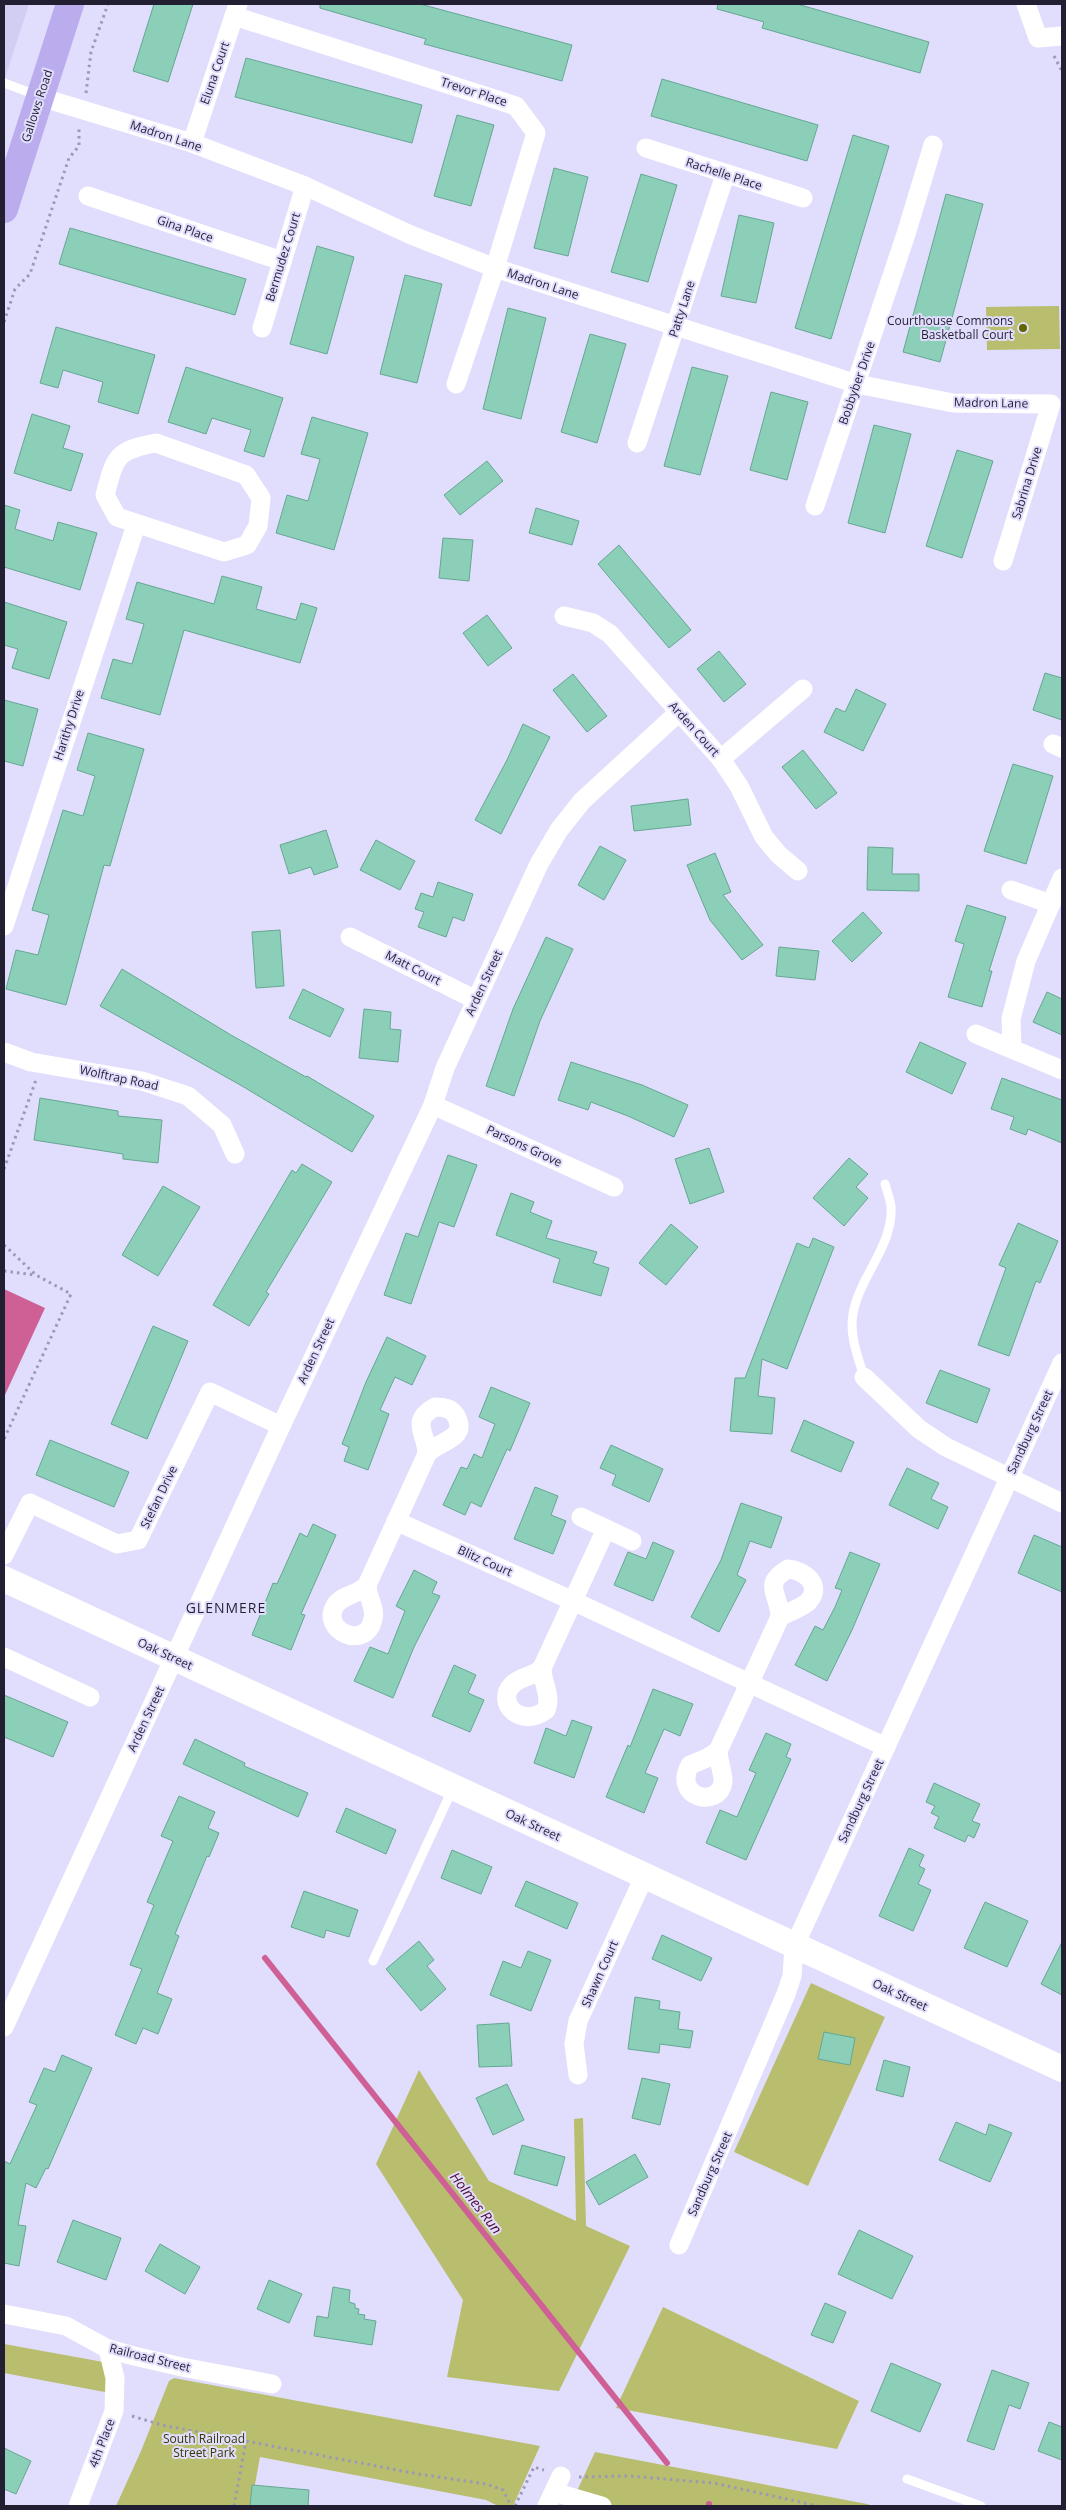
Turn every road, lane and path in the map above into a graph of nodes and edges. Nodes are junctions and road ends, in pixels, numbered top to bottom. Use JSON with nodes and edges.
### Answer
{"nodes":[{"id":1,"x":70,"y":4,"type":"edge"},
{"id":2,"x":108,"y":4,"type":"edge"},
{"id":3,"x":1026,"y":4,"type":"edge"},
{"id":4,"x":236,"y":10,"type":"edge"},
{"id":5,"x":1062,"y":36,"type":"edge"},
{"id":6,"x":4,"y":83,"type":"edge"},
{"id":7,"x":40,"y":97,"type":"junction"},
{"id":8,"x":83,"y":110,"type":"junction"},
{"id":9,"x":192,"y":143,"type":"junction"},
{"id":10,"x":933,"y":145,"type":"dead end"},
{"id":11,"x":646,"y":148,"type":"dead end"},
{"id":12,"x":725,"y":175,"type":"junction"},
{"id":13,"x":305,"y":186,"type":"junction"},
{"id":14,"x":88,"y":196,"type":"dead end"},
{"id":15,"x":803,"y":198,"type":"dead end"},
{"id":16,"x":4,"y":209,"type":"edge"},
{"id":17,"x":282,"y":261,"type":"junction"},
{"id":18,"x":495,"y":268,"type":"junction"},
{"id":19,"x":4,"y":322,"type":"edge"},
{"id":20,"x":676,"y":327,"type":"junction"},
{"id":21,"x":262,"y":328,"type":"dead end"},
{"id":22,"x":456,"y":384,"type":"dead end"},
{"id":23,"x":857,"y":384,"type":"junction"},
{"id":24,"x":1057,"y":404,"type":"edge"},
{"id":25,"x":637,"y":443,"type":"dead end"},
{"id":26,"x":816,"y":506,"type":"dead end"},
{"id":27,"x":136,"y":525,"type":"junction"},
{"id":28,"x":1003,"y":561,"type":"dead end"},
{"id":29,"x":564,"y":616,"type":"dead end"},
{"id":30,"x":803,"y":689,"type":"dead end"},
{"id":31,"x":679,"y":712,"type":"junction"},
{"id":32,"x":721,"y":759,"type":"junction"},
{"id":33,"x":798,"y":871,"type":"dead end"},
{"id":34,"x":1062,"y":878,"type":"edge"},
{"id":35,"x":1011,"y":890,"type":"dead end"},
{"id":36,"x":1051,"y":904,"type":"junction"},
{"id":37,"x":4,"y":926,"type":"edge"},
{"id":38,"x":350,"y":936,"type":"dead end"},
{"id":39,"x":476,"y":1000,"type":"junction"},
{"id":40,"x":976,"y":1034,"type":"dead end"},
{"id":41,"x":1012,"y":1048,"type":"junction"},
{"id":42,"x":4,"y":1052,"type":"edge"},
{"id":43,"x":42,"y":1063,"type":"junction"},
{"id":44,"x":1062,"y":1070,"type":"edge"},
{"id":45,"x":434,"y":1105,"type":"junction"},
{"id":46,"x":235,"y":1154,"type":"dead end"},
{"id":47,"x":4,"y":1169,"type":"edge"},
{"id":48,"x":885,"y":1184,"type":"dead end"},
{"id":49,"x":614,"y":1187,"type":"dead end"},
{"id":50,"x":4,"y":1245,"type":"edge"},
{"id":51,"x":4,"y":1271,"type":"edge"},
{"id":52,"x":36,"y":1275,"type":"junction"},
{"id":53,"x":1062,"y":1362,"type":"edge"},
{"id":54,"x":864,"y":1377,"type":"joint"},
{"id":55,"x":281,"y":1426,"type":"junction"},
{"id":56,"x":4,"y":1439,"type":"edge"},
{"id":57,"x":427,"y":1454,"type":"dead end"},
{"id":58,"x":1009,"y":1479,"type":"junction"},
{"id":59,"x":1062,"y":1503,"type":"edge"},
{"id":60,"x":581,"y":1517,"type":"dead end"},
{"id":61,"x":396,"y":1521,"type":"junction"},
{"id":62,"x":606,"y":1529,"type":"junction"},
{"id":63,"x":632,"y":1541,"type":"dead end"},
{"id":64,"x":4,"y":1555,"type":"edge"},
{"id":65,"x":4,"y":1579,"type":"edge"},
{"id":66,"x":367,"y":1586,"type":"dead end"},
{"id":67,"x":574,"y":1601,"type":"junction"},
{"id":68,"x":780,"y":1617,"type":"dead end"},
{"id":69,"x":4,"y":1657,"type":"edge"},
{"id":70,"x":174,"y":1658,"type":"junction"},
{"id":71,"x":542,"y":1668,"type":"dead end"},
{"id":72,"x":749,"y":1682,"type":"junction"},
{"id":73,"x":90,"y":1697,"type":"dead end"},
{"id":74,"x":886,"y":1747,"type":"junction"},
{"id":75,"x":718,"y":1751,"type":"dead end"},
{"id":76,"x":453,"y":1788,"type":"junction"},
{"id":77,"x":644,"y":1877,"type":"junction"},
{"id":78,"x":794,"y":1947,"type":"junction"},
{"id":79,"x":373,"y":1961,"type":"dead end"},
{"id":80,"x":4,"y":2027,"type":"edge"},
{"id":81,"x":1062,"y":2069,"type":"edge"},
{"id":82,"x":578,"y":2075,"type":"dead end"},
{"id":83,"x":679,"y":2245,"type":"dead end"},
{"id":84,"x":4,"y":2314,"type":"edge"},
{"id":85,"x":108,"y":2349,"type":"junction"},
{"id":86,"x":272,"y":2384,"type":"dead end"},
{"id":87,"x":114,"y":2411,"type":"junction"},
{"id":88,"x":246,"y":2441,"type":"junction"},
{"id":89,"x":907,"y":2479,"type":"dead end"},
{"id":90,"x":554,"y":2491,"type":"edge"},
{"id":91,"x":78,"y":2506,"type":"edge"},
{"id":92,"x":234,"y":2506,"type":"edge"},
{"id":93,"x":513,"y":2506,"type":"edge"},
{"id":94,"x":602,"y":2506,"type":"edge"},
{"id":95,"x":818,"y":2506,"type":"edge"},
{"id":96,"x":980,"y":2506,"type":"edge"}],
"edges":[{"from":1,"to":7,"type":"main road","name":"Gallows Road"},
{"from":2,"to":8,"type":"path"},
{"from":3,"to":5,"type":"street"},
{"from":4,"to":9,"type":"street","name":"Eluna Court"},
{"from":4,"to":18,"type":"street","name":"Trevor Place"},
{"from":6,"to":7,"type":"lane"},
{"from":7,"to":8,"type":"street","name":"Madron Lane"},
{"from":7,"to":16,"type":"main road","name":"Gallows Road"},
{"from":8,"to":9,"type":"street","name":"Madron Lane"},
{"from":8,"to":19,"type":"path"},
{"from":9,"to":13,"type":"street","name":"Madron Lane"},
{"from":10,"to":23,"type":"street","name":"Bobbyber Drive"},
{"from":11,"to":12,"type":"street","name":"Rachelle Place"},
{"from":12,"to":15,"type":"street","name":"Rachelle Place"},
{"from":12,"to":20,"type":"street","name":"Patty Lane"},
{"from":13,"to":17,"type":"street","name":"Bermudez Court"},
{"from":13,"to":18,"type":"street","name":"Madron Lane"},
{"from":14,"to":17,"type":"street","name":"Gina Place"},
{"from":17,"to":21,"type":"street","name":"Bermudez Court"},
{"from":18,"to":20,"type":"street","name":"Madron Lane"},
{"from":18,"to":22,"type":"street","name":"Trevor Place"},
{"from":20,"to":23,"type":"street","name":"Madron Lane"},
{"from":20,"to":25,"type":"street","name":"Patty Lane"},
{"from":23,"to":24,"type":"street","name":"Madron Lane"},
{"from":23,"to":26,"type":"street","name":"Bobbyber Drive"},
{"from":24,"to":28,"type":"street","name":"Sabrina Drive"},
{"from":27,"to":27,"type":"street"},
{"from":27,"to":37,"type":"street","name":"Harithy Drive"},
{"from":29,"to":31,"type":"street","name":"Arden Court"},
{"from":30,"to":32,"type":"street"},
{"from":31,"to":32,"type":"street","name":"Arden Court"},
{"from":31,"to":39,"type":"street","name":"Arden Street"},
{"from":32,"to":33,"type":"street","name":"Arden Court"},
{"from":34,"to":36,"type":"street"},
{"from":35,"to":36,"type":"street"},
{"from":36,"to":41,"type":"street"},
{"from":38,"to":39,"type":"street","name":"Matt Court"},
{"from":39,"to":45,"type":"street","name":"Arden Street"},
{"from":40,"to":41,"type":"street"},
{"from":41,"to":44,"type":"street"},
{"from":42,"to":43,"type":"street","name":"Wolftrap Road"},
{"from":43,"to":46,"type":"street","name":"Wolftrap Road"},
{"from":43,"to":47,"type":"path"},
{"from":45,"to":49,"type":"street","name":"Parsons Grove"},
{"from":45,"to":55,"type":"street","name":"Arden Street"},
{"from":48,"to":54,"type":"lane"},
{"from":50,"to":52,"type":"path"},
{"from":51,"to":52,"type":"path"},
{"from":52,"to":56,"type":"path"},
{"from":53,"to":58,"type":"street","name":"Sandburg Street"},
{"from":54,"to":58,"type":"street"},
{"from":55,"to":64,"type":"street","name":"Stefan Drive"},
{"from":55,"to":70,"type":"street","name":"Arden Street"},
{"from":57,"to":61,"type":"street"},
{"from":58,"to":59,"type":"street"},
{"from":58,"to":74,"type":"street","name":"Sandburg Street"},
{"from":60,"to":62,"type":"street"},
{"from":61,"to":66,"type":"street"},
{"from":61,"to":67,"type":"street","name":"Blitz Court"},
{"from":62,"to":63,"type":"street"},
{"from":62,"to":67,"type":"street"},
{"from":65,"to":70,"type":"street","name":"Oak Street"},
{"from":67,"to":71,"type":"street"},
{"from":67,"to":72,"type":"street","name":"Blitz Court"},
{"from":68,"to":72,"type":"street"},
{"from":69,"to":73,"type":"street"},
{"from":70,"to":76,"type":"street","name":"Oak Street"},
{"from":70,"to":80,"type":"street","name":"Arden Street"},
{"from":72,"to":74,"type":"street","name":"Blitz Court"},
{"from":72,"to":75,"type":"street"},
{"from":74,"to":78,"type":"street","name":"Sandburg Street"},
{"from":76,"to":77,"type":"street","name":"Oak Street"},
{"from":76,"to":79,"type":"lane"},
{"from":77,"to":78,"type":"street","name":"Oak Street"},
{"from":77,"to":82,"type":"street","name":"Shawn Court"},
{"from":78,"to":81,"type":"street","name":"Oak Street"},
{"from":78,"to":83,"type":"street","name":"Sandburg Street"},
{"from":84,"to":85,"type":"street","name":"Railroad Street"},
{"from":85,"to":86,"type":"street","name":"Railroad Street"},
{"from":85,"to":87,"type":"street","name":"4th Place"},
{"from":87,"to":88,"type":"path"},
{"from":87,"to":91,"type":"street","name":"4th Place"},
{"from":88,"to":92,"type":"path"},
{"from":88,"to":93,"type":"path"},
{"from":89,"to":96,"type":"lane"},
{"from":90,"to":93,"type":"path"},
{"from":90,"to":94,"type":"street"},
{"from":90,"to":95,"type":"path"}]}
